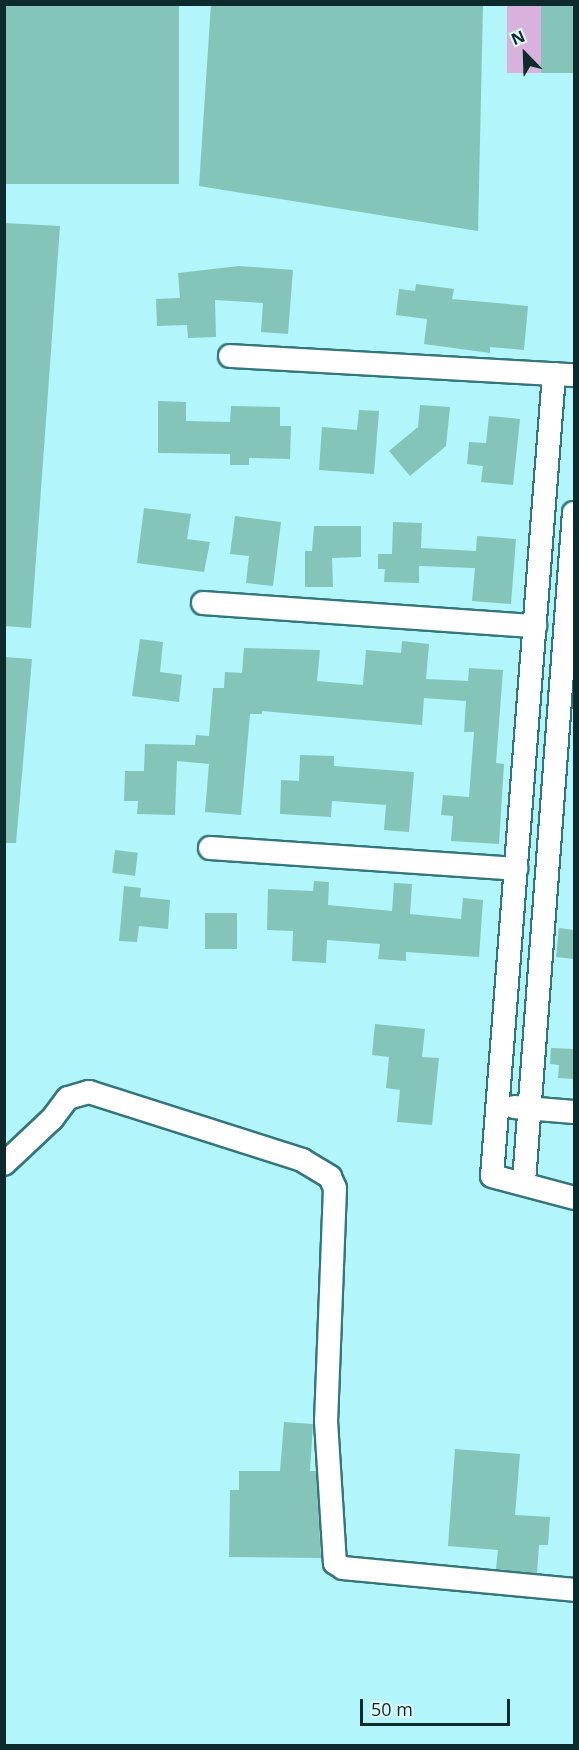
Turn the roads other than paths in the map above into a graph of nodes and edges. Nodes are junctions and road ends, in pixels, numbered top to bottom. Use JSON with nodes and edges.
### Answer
{"nodes":[{"id":1,"x":230,"y":356,"type":"dead end"},
{"id":2,"x":565,"y":374,"type":"edge"},
{"id":3,"x":574,"y":513,"type":"edge"},
{"id":4,"x":203,"y":603,"type":"dead end"},
{"id":5,"x":535,"y":626,"type":"junction"},
{"id":6,"x":526,"y":739,"type":"junction"},
{"id":7,"x":556,"y":742,"type":"junction"},
{"id":8,"x":210,"y":848,"type":"dead end"},
{"id":9,"x":516,"y":869,"type":"junction"},
{"id":10,"x":498,"y":1105,"type":"junction"},
{"id":11,"x":527,"y":1108,"type":"junction"},
{"id":12,"x":574,"y":1113,"type":"edge"},
{"id":13,"x":4,"y":1164,"type":"edge"},
{"id":14,"x":524,"y":1182,"type":"junction"},
{"id":15,"x":574,"y":1198,"type":"edge"},
{"id":16,"x":574,"y":1590,"type":"edge"}],
"edges":[{"from":1,"to":2,"type":"street"},
{"from":2,"to":5,"type":"street"},
{"from":3,"to":7,"type":"street"},
{"from":4,"to":5,"type":"street"},
{"from":5,"to":6,"type":"street"},
{"from":6,"to":7,"type":"street"},
{"from":6,"to":9,"type":"street"},
{"from":7,"to":11,"type":"street"},
{"from":8,"to":9,"type":"street"},
{"from":9,"to":10,"type":"street"},
{"from":10,"to":11,"type":"street"},
{"from":10,"to":14,"type":"street"},
{"from":11,"to":12,"type":"street"},
{"from":11,"to":14,"type":"street"},
{"from":13,"to":16,"type":"street"},
{"from":14,"to":15,"type":"street"}]}
